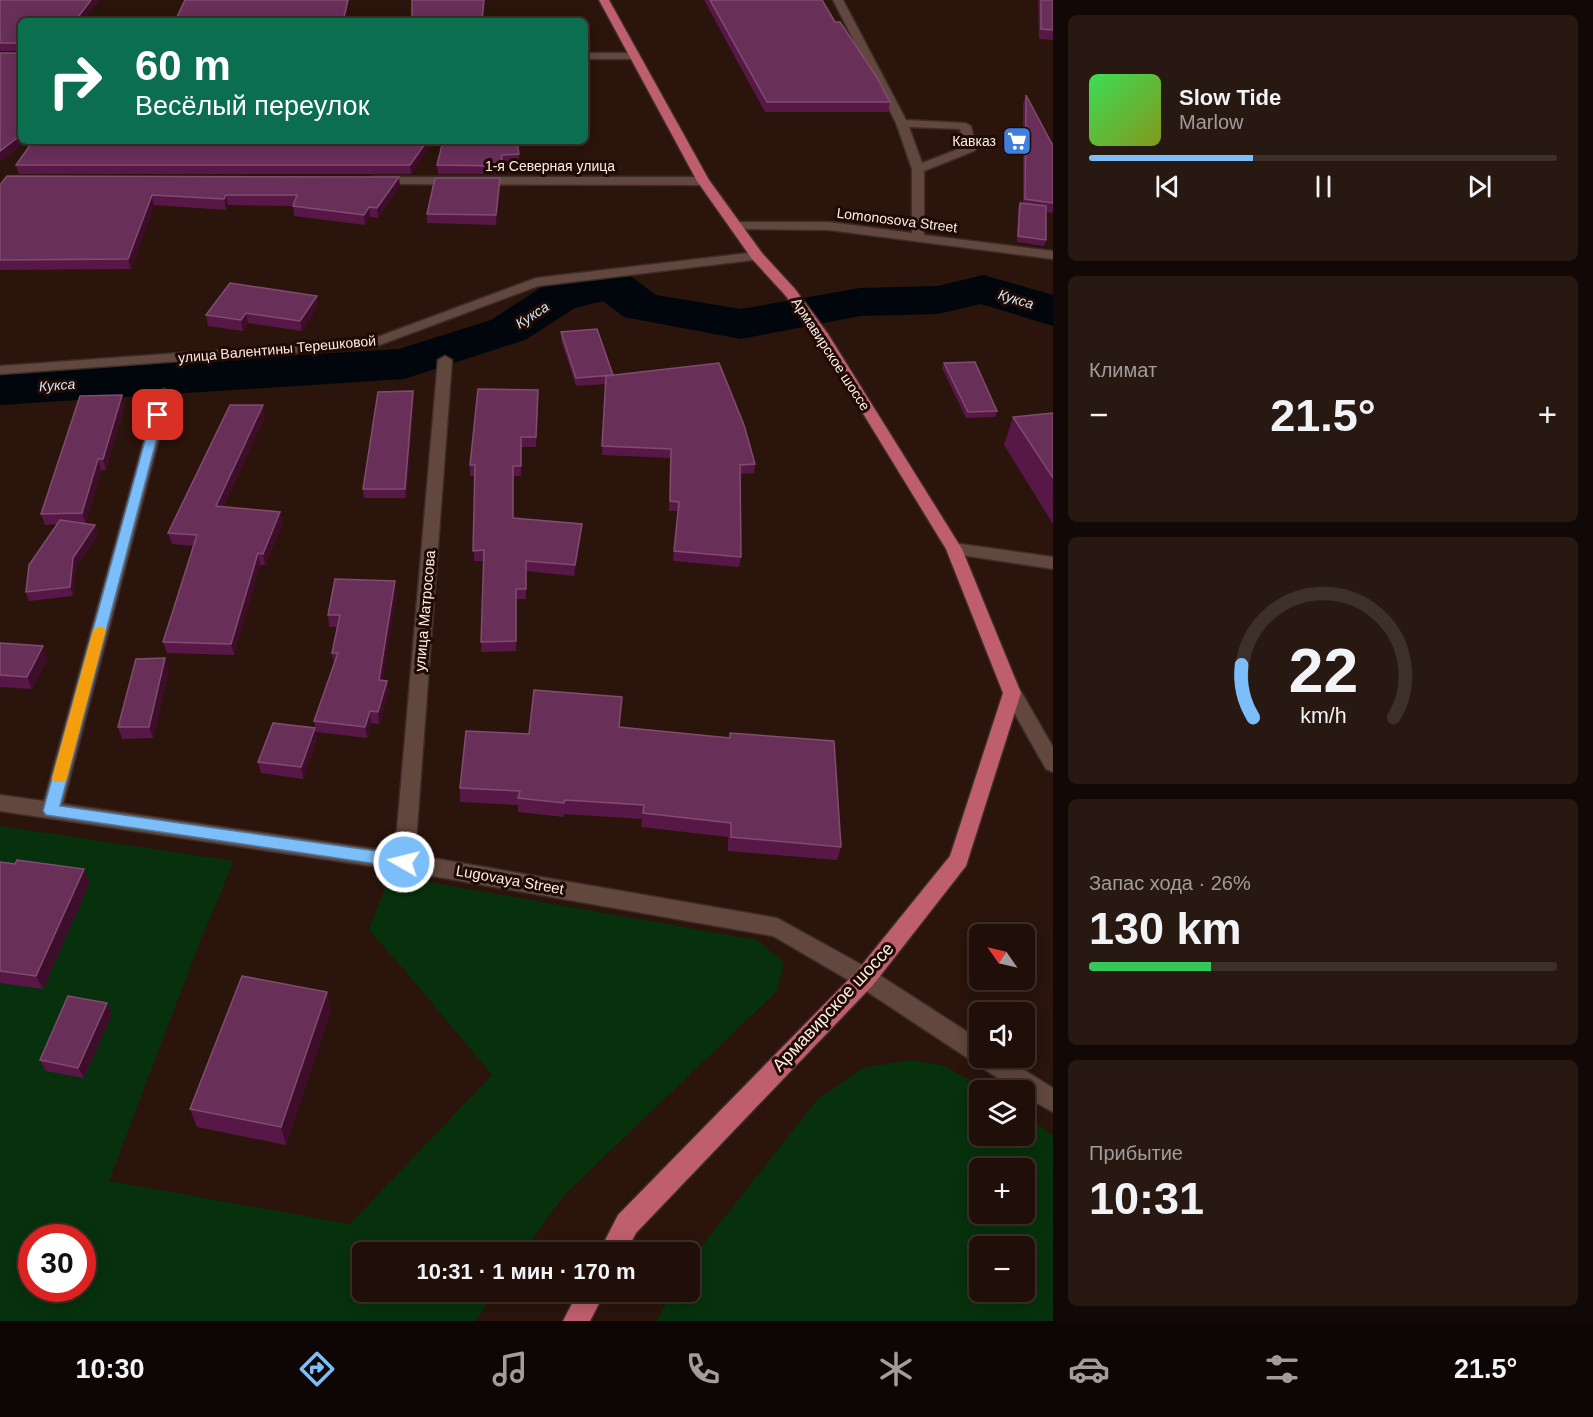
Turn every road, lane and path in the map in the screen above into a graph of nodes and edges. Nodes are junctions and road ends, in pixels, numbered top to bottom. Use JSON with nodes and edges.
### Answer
{"nodes":[{"id":1,"x":604,"y":0,"type":"edge"},
{"id":2,"x":837,"y":0,"type":"edge"},
{"id":3,"x":588,"y":56,"type":"edge"},
{"id":4,"x":633,"y":56,"type":"junction"},
{"id":5,"x":902,"y":123,"type":"junction"},
{"id":6,"x":918,"y":169,"type":"junction"},
{"id":7,"x":357,"y":180,"type":"edge"},
{"id":8,"x":703,"y":181,"type":"junction"},
{"id":9,"x":736,"y":226,"type":"junction"},
{"id":10,"x":918,"y":238,"type":"junction"},
{"id":11,"x":1053,"y":255,"type":"edge"},
{"id":12,"x":757,"y":256,"type":"junction"},
{"id":13,"x":445,"y":360,"type":"dead end"},
{"id":14,"x":0,"y":370,"type":"edge"},
{"id":15,"x":164,"y":393,"type":"dead end"},
{"id":16,"x":954,"y":549,"type":"junction"},
{"id":17,"x":1053,"y":563,"type":"edge"},
{"id":18,"x":1012,"y":693,"type":"junction"},
{"id":19,"x":1053,"y":764,"type":"edge"},
{"id":20,"x":0,"y":803,"type":"edge"},
{"id":21,"x":51,"y":811,"type":"junction"},
{"id":22,"x":404,"y":862,"type":"junction"},
{"id":23,"x":865,"y":978,"type":"junction"},
{"id":24,"x":969,"y":1046,"type":"edge"},
{"id":25,"x":1002,"y":1068,"type":"edge"},
{"id":26,"x":1053,"y":1101,"type":"edge"},
{"id":27,"x":617,"y":1242,"type":"edge"},
{"id":28,"x":586,"y":1302,"type":"edge"},
{"id":29,"x":576,"y":1321,"type":"edge"}],
"edges":[{"from":1,"to":4,"type":"main road","name":"Армавирское шоссе"},
{"from":2,"to":5,"type":"street"},
{"from":3,"to":4,"type":"street"},
{"from":4,"to":8,"type":"main road","name":"Армавирское шоссе"},
{"from":5,"to":6,"type":"street"},
{"from":5,"to":6,"type":"street"},
{"from":6,"to":10,"type":"street"},
{"from":7,"to":8,"type":"street","name":"1-я Северная улица"},
{"from":8,"to":9,"type":"main road","name":"Армавирское шоссе"},
{"from":9,"to":10,"type":"street","name":"Lomonosova Street"},
{"from":9,"to":12,"type":"main road","name":"Армавирское шоссе"},
{"from":10,"to":11,"type":"street","name":"Lomonosova Street"},
{"from":12,"to":14,"type":"street","name":"улица Валентины Терешковой"},
{"from":12,"to":16,"type":"main road","name":"Армавирское шоссе"},
{"from":13,"to":22,"type":"street","name":"улица Матросова"},
{"from":15,"to":21,"type":"street"},
{"from":16,"to":17,"type":"street"},
{"from":16,"to":18,"type":"main road","name":"Армавирское шоссе"},
{"from":18,"to":19,"type":"street","name":"Армавирское шоссе"},
{"from":18,"to":23,"type":"main road","name":"Армавирское шоссе"},
{"from":20,"to":21,"type":"street","name":"Lugovaya Street"},
{"from":21,"to":22,"type":"street","name":"Lugovaya Street"},
{"from":22,"to":23,"type":"street","name":"Lugovaya Street"},
{"from":23,"to":24,"type":"street","name":"Lugovaya Street"},
{"from":23,"to":27,"type":"main road","name":"Армавирское шоссе"},
{"from":25,"to":26,"type":"street"},
{"from":28,"to":29,"type":"main road"}]}
